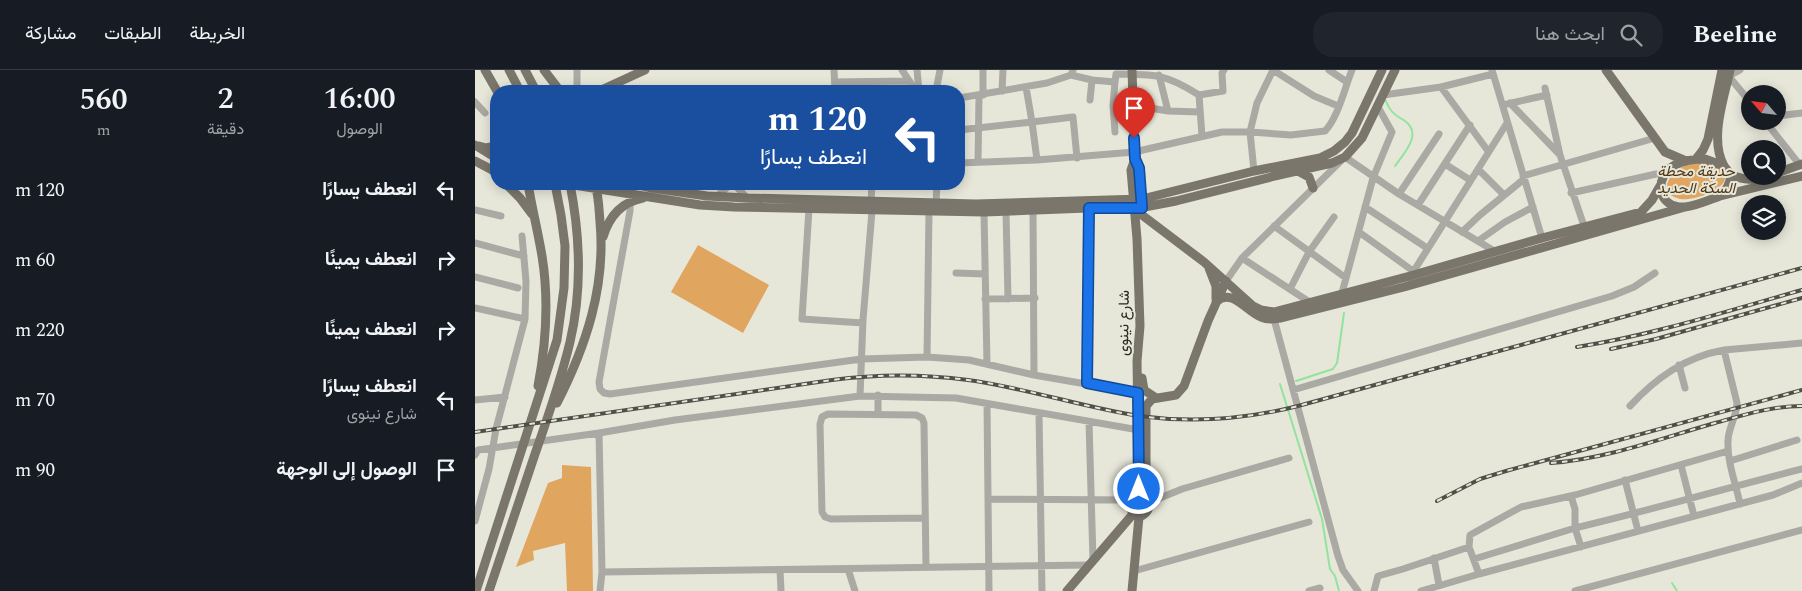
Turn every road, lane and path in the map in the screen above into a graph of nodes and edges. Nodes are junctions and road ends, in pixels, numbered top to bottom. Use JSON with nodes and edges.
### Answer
{"nodes":[{"id":1,"x":485,"y":70,"type":"edge"},
{"id":2,"x":509,"y":70,"type":"edge"},
{"id":3,"x":525,"y":70,"type":"edge"},
{"id":4,"x":544,"y":70,"type":"edge"},
{"id":5,"x":577,"y":70,"type":"edge"},
{"id":6,"x":645,"y":70,"type":"edge"},
{"id":7,"x":834,"y":70,"type":"edge"},
{"id":8,"x":902,"y":70,"type":"edge"},
{"id":9,"x":917,"y":70,"type":"edge"},
{"id":10,"x":940,"y":70,"type":"edge"},
{"id":11,"x":983,"y":70,"type":"edge"},
{"id":12,"x":1003,"y":70,"type":"edge"},
{"id":13,"x":1224,"y":70,"type":"edge"},
{"id":14,"x":1329,"y":70,"type":"edge"},
{"id":15,"x":1352,"y":70,"type":"edge"},
{"id":16,"x":1381,"y":70,"type":"edge"},
{"id":17,"x":1395,"y":70,"type":"edge"},
{"id":18,"x":1606,"y":70,"type":"edge"},
{"id":19,"x":1740,"y":70,"type":"edge"},
{"id":20,"x":1726,"y":71,"type":"edge"},
{"id":21,"x":1132,"y":72,"type":"edge"},
{"id":22,"x":1493,"y":72,"type":"edge"},
{"id":23,"x":1072,"y":73,"type":"edge"},
{"id":24,"x":1159,"y":75,"type":"junction"},
{"id":25,"x":1092,"y":80,"type":"junction"},
{"id":26,"x":909,"y":81,"type":"junction"},
{"id":27,"x":835,"y":82,"type":"joint"},
{"id":28,"x":1115,"y":82,"type":"junction"},
{"id":29,"x":1347,"y":82,"type":"junction"},
{"id":30,"x":494,"y":85,"type":"edge"},
{"id":31,"x":517,"y":85,"type":"edge"},
{"id":32,"x":533,"y":85,"type":"edge"},
{"id":33,"x":555,"y":85,"type":"edge"},
{"id":34,"x":577,"y":85,"type":"edge"},
{"id":35,"x":612,"y":85,"type":"edge"},
{"id":36,"x":912,"y":85,"type":"edge"},
{"id":37,"x":917,"y":85,"type":"edge"},
{"id":38,"x":937,"y":85,"type":"edge"},
{"id":39,"x":1026,"y":87,"type":"junction"},
{"id":40,"x":1441,"y":87,"type":"junction"},
{"id":41,"x":1741,"y":90,"type":"edge"},
{"id":42,"x":1002,"y":91,"type":"junction"},
{"id":43,"x":1199,"y":94,"type":"junction"},
{"id":44,"x":981,"y":95,"type":"junction"},
{"id":45,"x":1383,"y":96,"type":"junction"},
{"id":46,"x":965,"y":97,"type":"edge"},
{"id":47,"x":1090,"y":100,"type":"dead end"},
{"id":48,"x":475,"y":102,"type":"edge"},
{"id":49,"x":1506,"y":104,"type":"junction"},
{"id":50,"x":1113,"y":105,"type":"junction"},
{"id":51,"x":1132,"y":106,"type":"junction"},
{"id":52,"x":1339,"y":106,"type":"junction"},
{"id":53,"x":1378,"y":107,"type":"junction"},
{"id":54,"x":1169,"y":111,"type":"junction"},
{"id":55,"x":1200,"y":112,"type":"junction"},
{"id":56,"x":485,"y":113,"type":"dead end"},
{"id":57,"x":1802,"y":113,"type":"edge"},
{"id":58,"x":1786,"y":115,"type":"edge"},
{"id":59,"x":1031,"y":122,"type":"junction"},
{"id":60,"x":1507,"y":123,"type":"junction"},
{"id":61,"x":1470,"y":125,"type":"junction"},
{"id":62,"x":978,"y":128,"type":"junction"},
{"id":63,"x":965,"y":129,"type":"edge"},
{"id":64,"x":1772,"y":130,"type":"edge"},
{"id":65,"x":1115,"y":132,"type":"dead end"},
{"id":66,"x":1250,"y":132,"type":"junction"},
{"id":67,"x":1439,"y":134,"type":"dead end"},
{"id":68,"x":1202,"y":136,"type":"junction"},
{"id":69,"x":1655,"y":138,"type":"junction"},
{"id":70,"x":475,"y":145,"type":"edge"},
{"id":71,"x":490,"y":147,"type":"edge"},
{"id":72,"x":1489,"y":151,"type":"junction"},
{"id":73,"x":1665,"y":152,"type":"junction"},
{"id":74,"x":490,"y":154,"type":"edge"},
{"id":75,"x":1560,"y":155,"type":"junction"},
{"id":76,"x":1135,"y":156,"type":"junction"},
{"id":77,"x":1345,"y":157,"type":"junction"},
{"id":78,"x":1077,"y":158,"type":"junction"},
{"id":79,"x":1696,"y":159,"type":"junction"},
{"id":80,"x":475,"y":160,"type":"edge"},
{"id":81,"x":1037,"y":160,"type":"junction"},
{"id":82,"x":1686,"y":161,"type":"junction"},
{"id":83,"x":965,"y":162,"type":"edge"},
{"id":84,"x":978,"y":162,"type":"junction"},
{"id":85,"x":1445,"y":164,"type":"junction"},
{"id":86,"x":1564,"y":164,"type":"junction"},
{"id":87,"x":1801,"y":165,"type":"edge"},
{"id":88,"x":1724,"y":166,"type":"junction"},
{"id":89,"x":490,"y":169,"type":"edge"},
{"id":90,"x":1478,"y":169,"type":"junction"},
{"id":91,"x":1298,"y":170,"type":"junction"},
{"id":92,"x":1786,"y":170,"type":"edge"},
{"id":93,"x":1253,"y":171,"type":"junction"},
{"id":94,"x":1666,"y":173,"type":"junction"},
{"id":95,"x":1731,"y":175,"type":"junction"},
{"id":96,"x":1802,"y":176,"type":"edge"},
{"id":97,"x":1524,"y":177,"type":"junction"},
{"id":98,"x":1373,"y":178,"type":"junction"},
{"id":99,"x":1741,"y":178,"type":"edge"},
{"id":100,"x":1141,"y":180,"type":"junction"},
{"id":101,"x":1470,"y":180,"type":"junction"},
{"id":102,"x":1660,"y":186,"type":"junction"},
{"id":103,"x":1313,"y":188,"type":"junction"},
{"id":104,"x":512,"y":190,"type":"edge"},
{"id":105,"x":529,"y":190,"type":"edge"},
{"id":106,"x":555,"y":190,"type":"edge"},
{"id":107,"x":573,"y":190,"type":"edge"},
{"id":108,"x":596,"y":190,"type":"edge"},
{"id":109,"x":614,"y":190,"type":"edge"},
{"id":110,"x":668,"y":190,"type":"edge"},
{"id":111,"x":725,"y":190,"type":"edge"},
{"id":112,"x":737,"y":190,"type":"edge"},
{"id":113,"x":872,"y":190,"type":"edge"},
{"id":114,"x":937,"y":190,"type":"edge"},
{"id":115,"x":1198,"y":191,"type":"junction"},
{"id":116,"x":1571,"y":193,"type":"junction"},
{"id":117,"x":1399,"y":194,"type":"junction"},
{"id":118,"x":1504,"y":195,"type":"junction"},
{"id":119,"x":717,"y":196,"type":"junction"},
{"id":120,"x":1158,"y":196,"type":"junction"},
{"id":121,"x":1719,"y":196,"type":"junction"},
{"id":122,"x":649,"y":198,"type":"junction"},
{"id":123,"x":871,"y":201,"type":"junction"},
{"id":124,"x":629,"y":202,"type":"junction"},
{"id":125,"x":747,"y":203,"type":"junction"},
{"id":126,"x":936,"y":203,"type":"junction"},
{"id":127,"x":1138,"y":204,"type":"junction"},
{"id":128,"x":1418,"y":205,"type":"junction"},
{"id":129,"x":1365,"y":207,"type":"junction"},
{"id":130,"x":1533,"y":207,"type":"junction"},
{"id":131,"x":1685,"y":207,"type":"junction"},
{"id":132,"x":1089,"y":208,"type":"junction"},
{"id":133,"x":809,"y":209,"type":"junction"},
{"id":134,"x":475,"y":210,"type":"edge"},
{"id":135,"x":1033,"y":210,"type":"junction"},
{"id":136,"x":872,"y":211,"type":"junction"},
{"id":137,"x":929,"y":212,"type":"junction"},
{"id":138,"x":984,"y":212,"type":"junction"},
{"id":139,"x":1006,"y":212,"type":"junction"},
{"id":140,"x":501,"y":216,"type":"dead end"},
{"id":141,"x":1333,"y":218,"type":"dead end"},
{"id":142,"x":535,"y":219,"type":"junction"},
{"id":143,"x":1445,"y":221,"type":"junction"},
{"id":144,"x":1274,"y":226,"type":"junction"},
{"id":145,"x":1584,"y":226,"type":"junction"},
{"id":146,"x":1359,"y":232,"type":"junction"},
{"id":147,"x":1462,"y":232,"type":"junction"},
{"id":148,"x":522,"y":236,"type":"dead end"},
{"id":149,"x":1542,"y":238,"type":"junction"},
{"id":150,"x":1478,"y":241,"type":"junction"},
{"id":151,"x":602,"y":242,"type":"junction"},
{"id":152,"x":475,"y":243,"type":"edge"},
{"id":153,"x":1427,"y":248,"type":"junction"},
{"id":154,"x":1309,"y":252,"type":"junction"},
{"id":155,"x":1496,"y":252,"type":"junction"},
{"id":156,"x":524,"y":256,"type":"junction"},
{"id":157,"x":1242,"y":258,"type":"junction"},
{"id":158,"x":1204,"y":262,"type":"junction"},
{"id":159,"x":956,"y":273,"type":"dead end"},
{"id":160,"x":1655,"y":273,"type":"dead end"},
{"id":161,"x":985,"y":274,"type":"junction"},
{"id":162,"x":1412,"y":274,"type":"junction"},
{"id":163,"x":475,"y":277,"type":"edge"},
{"id":164,"x":1346,"y":278,"type":"junction"},
{"id":165,"x":1226,"y":281,"type":"junction"},
{"id":166,"x":1404,"y":287,"type":"junction"},
{"id":167,"x":518,"y":288,"type":"dead end"},
{"id":168,"x":1290,"y":289,"type":"junction"},
{"id":169,"x":1342,"y":293,"type":"junction"},
{"id":170,"x":1035,"y":298,"type":"junction"},
{"id":171,"x":985,"y":299,"type":"junction"},
{"id":172,"x":1008,"y":299,"type":"junction"},
{"id":173,"x":1216,"y":302,"type":"junction"},
{"id":174,"x":1311,"y":303,"type":"junction"},
{"id":175,"x":475,"y":308,"type":"edge"},
{"id":176,"x":1260,"y":313,"type":"junction"},
{"id":177,"x":525,"y":318,"type":"junction"},
{"id":178,"x":1274,"y":319,"type":"junction"},
{"id":179,"x":863,"y":323,"type":"junction"},
{"id":180,"x":1802,"y":343,"type":"edge"},
{"id":181,"x":1724,"y":350,"type":"junction"},
{"id":182,"x":1139,"y":353,"type":"junction"},
{"id":183,"x":927,"y":358,"type":"junction"},
{"id":184,"x":861,"y":360,"type":"junction"},
{"id":185,"x":987,"y":364,"type":"junction"},
{"id":186,"x":1679,"y":365,"type":"junction"},
{"id":187,"x":1034,"y":375,"type":"junction"},
{"id":188,"x":1087,"y":383,"type":"junction"},
{"id":189,"x":1685,"y":388,"type":"dead end"},
{"id":190,"x":1293,"y":390,"type":"junction"},
{"id":191,"x":1138,"y":393,"type":"junction"},
{"id":192,"x":860,"y":395,"type":"junction"},
{"id":193,"x":878,"y":395,"type":"junction"},
{"id":194,"x":505,"y":397,"type":"junction"},
{"id":195,"x":1156,"y":398,"type":"junction"},
{"id":196,"x":475,"y":400,"type":"edge"},
{"id":197,"x":987,"y":404,"type":"junction"},
{"id":198,"x":1630,"y":406,"type":"dead end"},
{"id":199,"x":1039,"y":413,"type":"junction"},
{"id":200,"x":878,"y":414,"type":"junction"},
{"id":201,"x":532,"y":418,"type":"junction"},
{"id":202,"x":1089,"y":422,"type":"junction"},
{"id":203,"x":1139,"y":430,"type":"junction"},
{"id":204,"x":599,"y":434,"type":"junction"},
{"id":205,"x":545,"y":437,"type":"junction"},
{"id":206,"x":1797,"y":440,"type":"dead end"},
{"id":207,"x":493,"y":447,"type":"junction"},
{"id":208,"x":1728,"y":451,"type":"junction"},
{"id":209,"x":475,"y":455,"type":"edge"},
{"id":210,"x":1289,"y":458,"type":"dead end"},
{"id":211,"x":1730,"y":460,"type":"junction"},
{"id":212,"x":1681,"y":465,"type":"junction"},
{"id":213,"x":1802,"y":469,"type":"edge"},
{"id":214,"x":1625,"y":480,"type":"junction"},
{"id":215,"x":1802,"y":483,"type":"edge"},
{"id":216,"x":1736,"y":485,"type":"junction"},
{"id":217,"x":1143,"y":490,"type":"junction"},
{"id":218,"x":1571,"y":496,"type":"junction"},
{"id":219,"x":1091,"y":498,"type":"junction"},
{"id":220,"x":989,"y":499,"type":"junction"},
{"id":221,"x":1040,"y":499,"type":"junction"},
{"id":222,"x":1131,"y":500,"type":"junction"},
{"id":223,"x":1690,"y":500,"type":"junction"},
{"id":224,"x":1149,"y":503,"type":"junction"},
{"id":225,"x":1740,"y":504,"type":"junction"},
{"id":226,"x":1634,"y":514,"type":"junction"},
{"id":227,"x":1136,"y":516,"type":"junction"},
{"id":228,"x":1694,"y":516,"type":"junction"},
{"id":229,"x":925,"y":518,"type":"junction"},
{"id":230,"x":475,"y":521,"type":"edge"},
{"id":231,"x":1309,"y":522,"type":"dead end"},
{"id":232,"x":1575,"y":528,"type":"junction"},
{"id":233,"x":1802,"y":530,"type":"edge"},
{"id":234,"x":1638,"y":531,"type":"junction"},
{"id":235,"x":1469,"y":546,"type":"junction"},
{"id":236,"x":1581,"y":546,"type":"junction"},
{"id":237,"x":1434,"y":558,"type":"junction"},
{"id":238,"x":1474,"y":559,"type":"junction"},
{"id":239,"x":1091,"y":563,"type":"junction"},
{"id":240,"x":1041,"y":565,"type":"junction"},
{"id":241,"x":989,"y":566,"type":"junction"},
{"id":242,"x":927,"y":567,"type":"junction"},
{"id":243,"x":848,"y":568,"type":"junction"},
{"id":244,"x":780,"y":570,"type":"junction"},
{"id":245,"x":1134,"y":571,"type":"junction"},
{"id":246,"x":602,"y":572,"type":"junction"},
{"id":247,"x":1479,"y":574,"type":"junction"},
{"id":248,"x":1439,"y":586,"type":"junction"},
{"id":249,"x":1320,"y":588,"type":"dead end"},
{"id":250,"x":477,"y":591,"type":"edge"},
{"id":251,"x":489,"y":591,"type":"edge"},
{"id":252,"x":600,"y":591,"type":"edge"},
{"id":253,"x":781,"y":591,"type":"edge"},
{"id":254,"x":855,"y":591,"type":"edge"},
{"id":255,"x":989,"y":591,"type":"edge"},
{"id":256,"x":1042,"y":591,"type":"edge"},
{"id":257,"x":1067,"y":591,"type":"edge"},
{"id":258,"x":1132,"y":591,"type":"edge"},
{"id":259,"x":1309,"y":591,"type":"edge"},
{"id":260,"x":1358,"y":591,"type":"edge"},
{"id":261,"x":1374,"y":591,"type":"edge"},
{"id":262,"x":1421,"y":591,"type":"edge"},
{"id":263,"x":1575,"y":591,"type":"edge"}],
"edges":[{"from":1,"to":30,"type":"main road"},
{"from":2,"to":31,"type":"main road"},
{"from":3,"to":32,"type":"main road"},
{"from":4,"to":33,"type":"main road"},
{"from":5,"to":34,"type":"street"},
{"from":6,"to":35,"type":"main road"},
{"from":7,"to":27,"type":"street"},
{"from":8,"to":26,"type":"street"},
{"from":9,"to":37,"type":"street"},
{"from":10,"to":38,"type":"street"},
{"from":11,"to":44,"type":"street"},
{"from":12,"to":42,"type":"street"},
{"from":13,"to":43,"type":"street"},
{"from":14,"to":29,"type":"street"},
{"from":15,"to":29,"type":"street"},
{"from":16,"to":93,"type":"main road"},
{"from":17,"to":45,"type":"main road"},
{"from":18,"to":69,"type":"main road"},
{"from":19,"to":20,"type":"street"},
{"from":20,"to":41,"type":"street"},
{"from":20,"to":79,"type":"main road"},
{"from":20,"to":88,"type":"main road"},
{"from":21,"to":24,"type":"street"},
{"from":21,"to":28,"type":"street"},
{"from":21,"to":51,"type":"main road","name":"شارع نينوى"},
{"from":22,"to":40,"type":"street"},
{"from":22,"to":49,"type":"street"},
{"from":23,"to":25,"type":"street"},
{"from":23,"to":39,"type":"street"},
{"from":24,"to":43,"type":"street"},
{"from":24,"to":54,"type":"street"},
{"from":25,"to":28,"type":"street"},
{"from":25,"to":47,"type":"street"},
{"from":26,"to":27,"type":"street"},
{"from":26,"to":36,"type":"street"},
{"from":28,"to":50,"type":"street"},
{"from":29,"to":52,"type":"street"},
{"from":39,"to":42,"type":"street"},
{"from":39,"to":59,"type":"street"},
{"from":40,"to":45,"type":"street"},
{"from":40,"to":61,"type":"street"},
{"from":42,"to":44,"type":"street"},
{"from":43,"to":55,"type":"street"},
{"from":44,"to":46,"type":"street"},
{"from":44,"to":62,"type":"street"},
{"from":45,"to":53,"type":"main road"},
{"from":48,"to":56,"type":"street"},
{"from":49,"to":60,"type":"street"},
{"from":49,"to":75,"type":"street"},
{"from":49,"to":75,"type":"street"},
{"from":50,"to":51,"type":"street"},
{"from":50,"to":65,"type":"street"},
{"from":51,"to":54,"type":"street"},
{"from":51,"to":76,"type":"main road","name":"شارع نينوى"},
{"from":52,"to":66,"type":"street"},
{"from":52,"to":66,"type":"street"},
{"from":53,"to":77,"type":"main road"},
{"from":53,"to":98,"type":"street"},
{"from":54,"to":55,"type":"street"},
{"from":55,"to":68,"type":"street"},
{"from":57,"to":58,"type":"street"},
{"from":59,"to":62,"type":"street"},
{"from":59,"to":78,"type":"street"},
{"from":59,"to":81,"type":"street"},
{"from":60,"to":72,"type":"street"},
{"from":60,"to":97,"type":"street"},
{"from":61,"to":72,"type":"street"},
{"from":61,"to":85,"type":"street"},
{"from":62,"to":63,"type":"street"},
{"from":62,"to":84,"type":"street"},
{"from":64,"to":87,"type":"street"},
{"from":66,"to":68,"type":"street"},
{"from":66,"to":93,"type":"street"},
{"from":67,"to":117,"type":"street"},
{"from":68,"to":76,"type":"street"},
{"from":69,"to":73,"type":"main road"},
{"from":69,"to":86,"type":"street"},
{"from":70,"to":71,"type":"main road"},
{"from":70,"to":74,"type":"main road"},
{"from":72,"to":90,"type":"street"},
{"from":73,"to":82,"type":"main road"},
{"from":73,"to":94,"type":"main road"},
{"from":75,"to":86,"type":"street"},
{"from":76,"to":78,"type":"street"},
{"from":76,"to":100,"type":"main road","name":"شارع نينوى"},
{"from":76,"to":127,"type":"main road","name":"شارع نينوى"},
{"from":77,"to":91,"type":"main road"},
{"from":77,"to":98,"type":"street"},
{"from":77,"to":103,"type":"street"},
{"from":78,"to":81,"type":"street"},
{"from":79,"to":82,"type":"main road"},
{"from":79,"to":88,"type":"main road"},
{"from":80,"to":89,"type":"main road"},
{"from":81,"to":84,"type":"street"},
{"from":82,"to":94,"type":"main road"},
{"from":83,"to":84,"type":"street"},
{"from":85,"to":101,"type":"street"},
{"from":85,"to":128,"type":"street"},
{"from":86,"to":97,"type":"street"},
{"from":86,"to":116,"type":"street"},
{"from":87,"to":92,"type":"main road"},
{"from":88,"to":95,"type":"main road"},
{"from":90,"to":101,"type":"street"},
{"from":90,"to":118,"type":"street"},
{"from":91,"to":103,"type":"main road"},
{"from":91,"to":115,"type":"main road"},
{"from":93,"to":115,"type":"main road"},
{"from":94,"to":102,"type":"main road"},
{"from":94,"to":116,"type":"street"},
{"from":95,"to":99,"type":"main road"},
{"from":95,"to":121,"type":"main road"},
{"from":96,"to":121,"type":"main road"},
{"from":97,"to":118,"type":"street"},
{"from":97,"to":130,"type":"street"},
{"from":98,"to":117,"type":"street"},
{"from":98,"to":129,"type":"street"},
{"from":100,"to":120,"type":"main road"},
{"from":100,"to":127,"type":"main road","name":"شارع نينوى"},
{"from":101,"to":143,"type":"street"},
{"from":102,"to":131,"type":"main road"},
{"from":102,"to":145,"type":"main road"},
{"from":103,"to":144,"type":"street"},
{"from":104,"to":142,"type":"main road"},
{"from":105,"to":142,"type":"main road"},
{"from":106,"to":201,"type":"main road"},
{"from":107,"to":205,"type":"main road"},
{"from":108,"to":151,"type":"main road"},
{"from":109,"to":122,"type":"main road"},
{"from":110,"to":119,"type":"main road"},
{"from":111,"to":119,"type":"street"},
{"from":112,"to":125,"type":"street"},
{"from":113,"to":123,"type":"street"},
{"from":114,"to":126,"type":"street"},
{"from":115,"to":120,"type":"main road"},
{"from":115,"to":127,"type":"main road"},
{"from":116,"to":145,"type":"street"},
{"from":117,"to":128,"type":"street"},
{"from":118,"to":147,"type":"street"},
{"from":119,"to":125,"type":"main road"},
{"from":120,"to":127,"type":"main road"},
{"from":121,"to":131,"type":"main road"},
{"from":122,"to":124,"type":"main road"},
{"from":122,"to":125,"type":"main road"},
{"from":123,"to":125,"type":"main road"},
{"from":123,"to":126,"type":"main road"},
{"from":124,"to":151,"type":"main road"},
{"from":124,"to":184,"type":"street"},
{"from":125,"to":133,"type":"main road"},
{"from":126,"to":127,"type":"main road"},
{"from":127,"to":132,"type":"main road"},
{"from":127,"to":158,"type":"main road"},
{"from":127,"to":182,"type":"main road","name":"شارع نينوى"},
{"from":128,"to":143,"type":"street"},
{"from":129,"to":146,"type":"street"},
{"from":129,"to":153,"type":"street"},
{"from":130,"to":149,"type":"street"},
{"from":130,"to":150,"type":"street"},
{"from":131,"to":166,"type":"main road"},
{"from":132,"to":135,"type":"main road"},
{"from":132,"to":188,"type":"street"},
{"from":133,"to":136,"type":"main road"},
{"from":133,"to":179,"type":"street"},
{"from":134,"to":140,"type":"street"},
{"from":135,"to":139,"type":"main road"},
{"from":135,"to":170,"type":"street"},
{"from":136,"to":137,"type":"main road"},
{"from":136,"to":179,"type":"street"},
{"from":137,"to":138,"type":"main road"},
{"from":137,"to":183,"type":"street"},
{"from":138,"to":139,"type":"main road"},
{"from":138,"to":161,"type":"street"},
{"from":139,"to":172,"type":"street"},
{"from":141,"to":154,"type":"street"},
{"from":142,"to":201,"type":"main road"},
{"from":143,"to":147,"type":"street"},
{"from":143,"to":153,"type":"street"},
{"from":144,"to":154,"type":"street"},
{"from":144,"to":157,"type":"street"},
{"from":145,"to":149,"type":"main road"},
{"from":146,"to":162,"type":"street"},
{"from":146,"to":164,"type":"street"},
{"from":147,"to":150,"type":"street"},
{"from":148,"to":156,"type":"street"},
{"from":149,"to":155,"type":"main road"},
{"from":150,"to":155,"type":"street"},
{"from":151,"to":205,"type":"main road"},
{"from":152,"to":156,"type":"street"},
{"from":153,"to":162,"type":"street"},
{"from":154,"to":164,"type":"street"},
{"from":154,"to":168,"type":"street"},
{"from":155,"to":162,"type":"main road"},
{"from":156,"to":177,"type":"street"},
{"from":157,"to":165,"type":"street"},
{"from":157,"to":168,"type":"street"},
{"from":158,"to":165,"type":"main road"},
{"from":158,"to":173,"type":"main road"},
{"from":159,"to":161,"type":"street"},
{"from":160,"to":190,"type":"street"},
{"from":161,"to":171,"type":"street"},
{"from":162,"to":166,"type":"street"},
{"from":162,"to":169,"type":"main road"},
{"from":163,"to":167,"type":"street"},
{"from":164,"to":169,"type":"street"},
{"from":165,"to":173,"type":"main road"},
{"from":165,"to":176,"type":"main road"},
{"from":166,"to":178,"type":"main road"},
{"from":168,"to":174,"type":"street"},
{"from":169,"to":174,"type":"main road"},
{"from":170,"to":172,"type":"street"},
{"from":170,"to":187,"type":"street"},
{"from":171,"to":172,"type":"street"},
{"from":171,"to":185,"type":"street"},
{"from":173,"to":176,"type":"main road"},
{"from":173,"to":195,"type":"main road"},
{"from":174,"to":176,"type":"main road"},
{"from":175,"to":177,"type":"street"},
{"from":176,"to":178,"type":"main road"},
{"from":177,"to":194,"type":"street"},
{"from":178,"to":190,"type":"street"},
{"from":179,"to":184,"type":"street"},
{"from":180,"to":181,"type":"street"},
{"from":181,"to":186,"type":"street"},
{"from":181,"to":208,"type":"street"},
{"from":182,"to":191,"type":"main road","name":"شارع نينوى"},
{"from":182,"to":195,"type":"main road"},
{"from":183,"to":184,"type":"street"},
{"from":183,"to":185,"type":"street"},
{"from":184,"to":192,"type":"street"},
{"from":185,"to":187,"type":"street"},
{"from":186,"to":189,"type":"street"},
{"from":186,"to":198,"type":"street"},
{"from":187,"to":188,"type":"street"},
{"from":188,"to":191,"type":"street"},
{"from":190,"to":260,"type":"street"},
{"from":191,"to":203,"type":"main road","name":"شارع نينوى"},
{"from":192,"to":193,"type":"street"},
{"from":192,"to":204,"type":"street"},
{"from":193,"to":197,"type":"street"},
{"from":193,"to":200,"type":"street"},
{"from":194,"to":196,"type":"street"},
{"from":194,"to":207,"type":"street"},
{"from":195,"to":217,"type":"main road"},
{"from":197,"to":199,"type":"street"},
{"from":197,"to":220,"type":"street"},
{"from":199,"to":202,"type":"street"},
{"from":199,"to":221,"type":"street"},
{"from":200,"to":229,"type":"street"},
{"from":200,"to":229,"type":"street"},
{"from":201,"to":250,"type":"main road"},
{"from":202,"to":203,"type":"street"},
{"from":202,"to":219,"type":"street"},
{"from":203,"to":217,"type":"main road","name":"شارع نينوى"},
{"from":204,"to":205,"type":"street"},
{"from":204,"to":246,"type":"street"},
{"from":205,"to":207,"type":"street"},
{"from":205,"to":251,"type":"main road"},
{"from":206,"to":211,"type":"street"},
{"from":207,"to":209,"type":"street"},
{"from":207,"to":230,"type":"street"},
{"from":208,"to":211,"type":"street"},
{"from":208,"to":212,"type":"street"},
{"from":210,"to":224,"type":"street"},
{"from":211,"to":216,"type":"street"},
{"from":212,"to":214,"type":"street"},
{"from":212,"to":223,"type":"street"},
{"from":213,"to":216,"type":"street"},
{"from":214,"to":218,"type":"street"},
{"from":214,"to":226,"type":"street"},
{"from":215,"to":225,"type":"street"},
{"from":216,"to":223,"type":"street"},
{"from":216,"to":225,"type":"street"},
{"from":217,"to":222,"type":"main road"},
{"from":217,"to":224,"type":"main road"},
{"from":218,"to":232,"type":"street"},
{"from":218,"to":235,"type":"street"},
{"from":219,"to":221,"type":"street"},
{"from":219,"to":222,"type":"street"},
{"from":219,"to":239,"type":"street"},
{"from":220,"to":221,"type":"street"},
{"from":220,"to":241,"type":"street"},
{"from":221,"to":240,"type":"street"},
{"from":222,"to":227,"type":"main road"},
{"from":223,"to":226,"type":"street"},
{"from":223,"to":228,"type":"street"},
{"from":224,"to":227,"type":"main road"},
{"from":225,"to":228,"type":"street"},
{"from":226,"to":232,"type":"street"},
{"from":226,"to":234,"type":"street"},
{"from":227,"to":239,"type":"main road"},
{"from":227,"to":245,"type":"main road"},
{"from":228,"to":234,"type":"street"},
{"from":229,"to":242,"type":"street"},
{"from":231,"to":245,"type":"street"},
{"from":232,"to":236,"type":"street"},
{"from":232,"to":238,"type":"street"},
{"from":233,"to":263,"type":"street"},
{"from":234,"to":236,"type":"street"},
{"from":235,"to":237,"type":"street"},
{"from":235,"to":238,"type":"street"},
{"from":236,"to":247,"type":"street"},
{"from":237,"to":248,"type":"street"},
{"from":237,"to":261,"type":"street"},
{"from":238,"to":247,"type":"street"},
{"from":239,"to":240,"type":"street"},
{"from":239,"to":257,"type":"main road"},
{"from":240,"to":241,"type":"street"},
{"from":240,"to":256,"type":"street"},
{"from":241,"to":242,"type":"street"},
{"from":241,"to":255,"type":"street"},
{"from":242,"to":243,"type":"street"},
{"from":243,"to":244,"type":"street"},
{"from":243,"to":254,"type":"street"},
{"from":244,"to":246,"type":"street"},
{"from":244,"to":253,"type":"street"},
{"from":245,"to":258,"type":"main road"},
{"from":246,"to":252,"type":"street"},
{"from":247,"to":248,"type":"street"},
{"from":248,"to":262,"type":"street"},
{"from":249,"to":259,"type":"street"}]}
